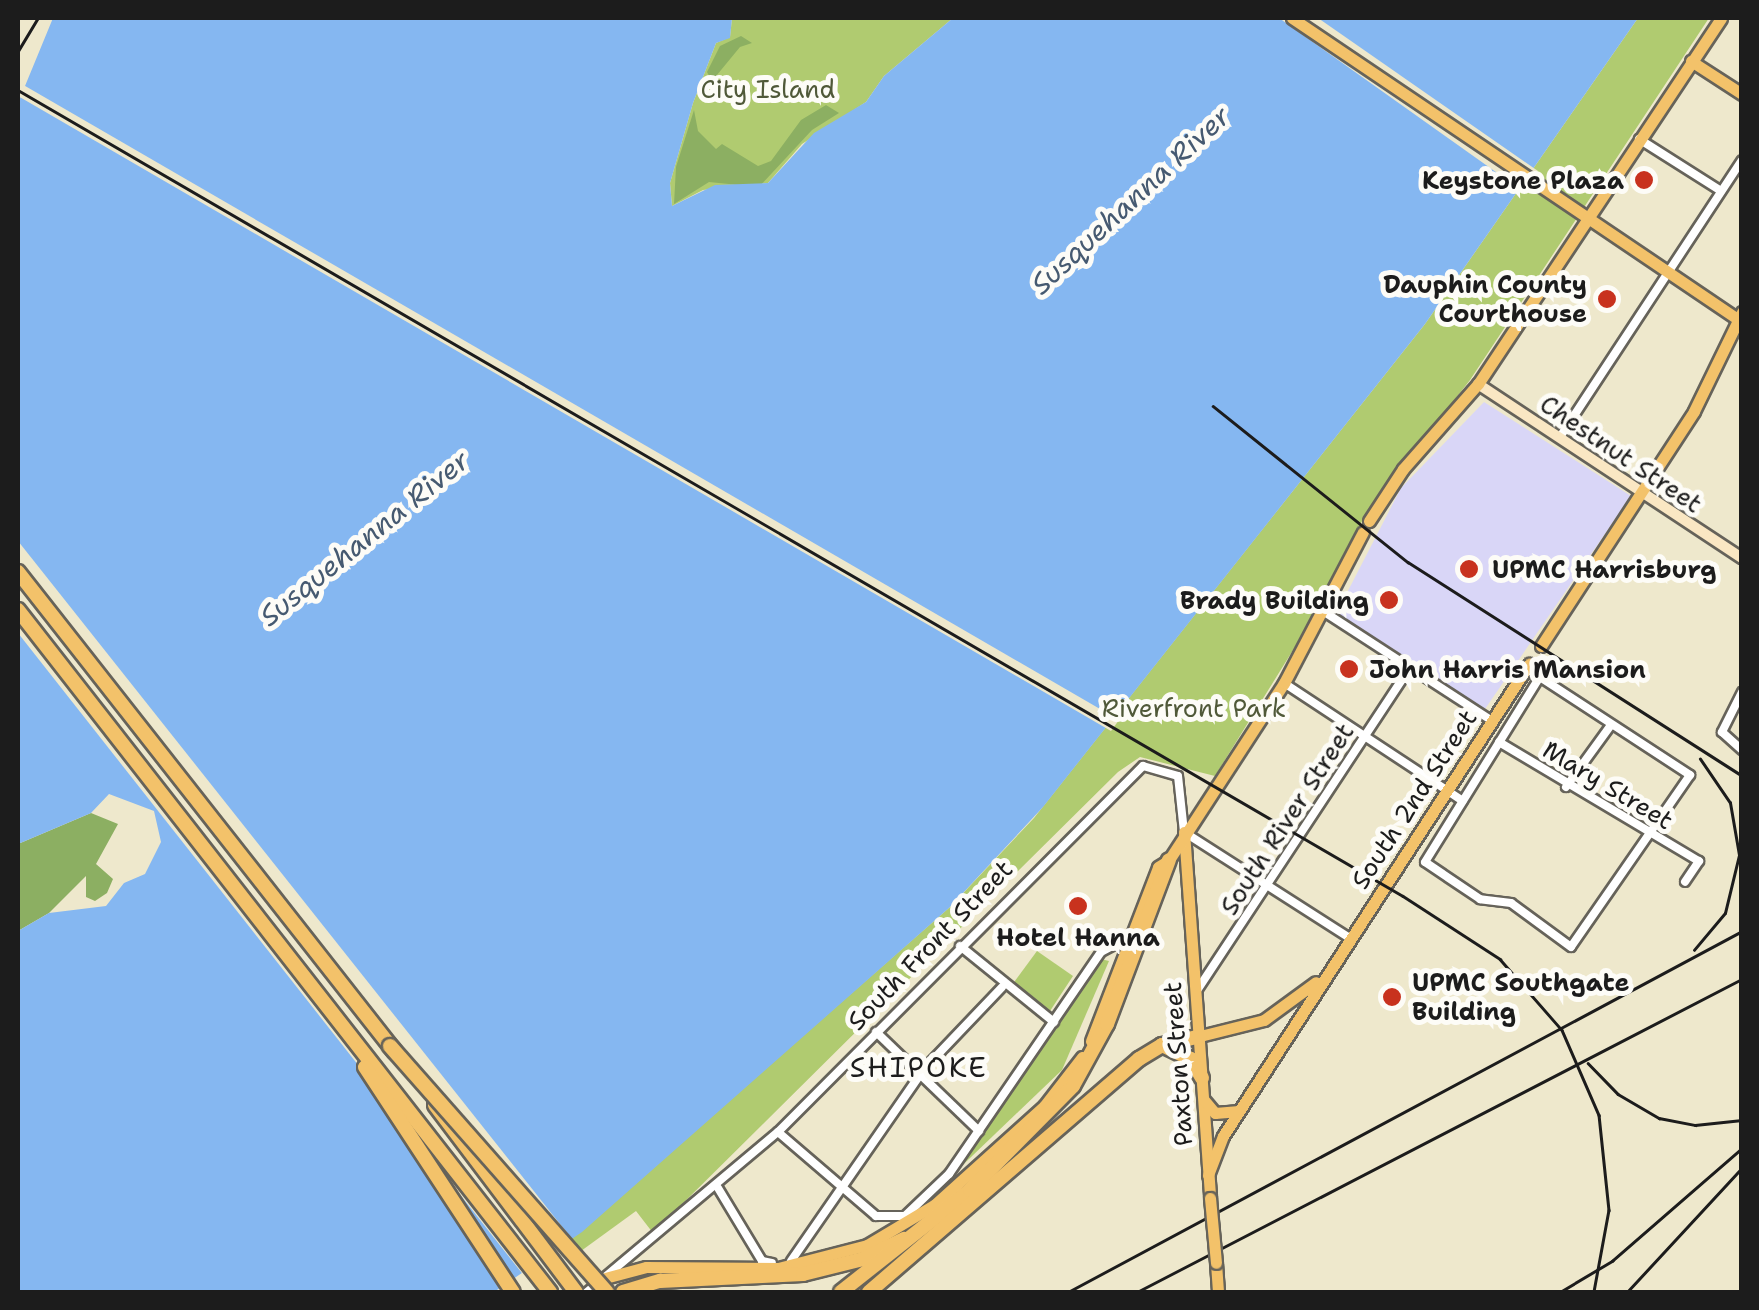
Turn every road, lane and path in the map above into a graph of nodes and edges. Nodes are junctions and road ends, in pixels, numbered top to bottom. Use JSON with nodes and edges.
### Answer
{"nodes":[{"id":1,"x":1292,"y":18,"type":"edge"},
{"id":2,"x":1721,"y":18,"type":"edge"},
{"id":3,"x":1691,"y":61,"type":"junction"},
{"id":4,"x":1742,"y":94,"type":"edge"},
{"id":5,"x":1639,"y":139,"type":"junction"},
{"id":6,"x":1742,"y":160,"type":"edge"},
{"id":7,"x":1721,"y":191,"type":"junction"},
{"id":8,"x":1584,"y":219,"type":"junction"},
{"id":9,"x":1666,"y":275,"type":"junction"},
{"id":10,"x":1740,"y":317,"type":"edge"},
{"id":11,"x":1478,"y":384,"type":"junction"},
{"id":12,"x":1560,"y":437,"type":"junction"},
{"id":13,"x":1641,"y":492,"type":"junction"},
{"id":14,"x":1742,"y":558,"type":"edge"},
{"id":15,"x":18,"y":572,"type":"edge"},
{"id":16,"x":18,"y":610,"type":"edge"},
{"id":17,"x":1326,"y":613,"type":"junction"},
{"id":18,"x":1541,"y":646,"type":"dead end"},
{"id":19,"x":1528,"y":666,"type":"joint"},
{"id":20,"x":1410,"y":667,"type":"junction"},
{"id":21,"x":1538,"y":678,"type":"junction"},
{"id":22,"x":1284,"y":683,"type":"junction"},
{"id":23,"x":1742,"y":692,"type":"edge"},
{"id":24,"x":1492,"y":721,"type":"junction"},
{"id":25,"x":1611,"y":724,"type":"junction"},
{"id":26,"x":1365,"y":736,"type":"junction"},
{"id":27,"x":1499,"y":742,"type":"junction"},
{"id":28,"x":1742,"y":750,"type":"edge"},
{"id":29,"x":1566,"y":787,"type":"junction"},
{"id":30,"x":1446,"y":791,"type":"junction"},
{"id":31,"x":1462,"y":801,"type":"junction"},
{"id":32,"x":1184,"y":832,"type":"junction"},
{"id":33,"x":1648,"y":834,"type":"junction"},
{"id":34,"x":1170,"y":860,"type":"junction"},
{"id":35,"x":1684,"y":882,"type":"dead end"},
{"id":36,"x":1268,"y":886,"type":"junction"},
{"id":37,"x":1128,"y":938,"type":"junction"},
{"id":38,"x":1350,"y":938,"type":"junction"},
{"id":39,"x":960,"y":946,"type":"junction"},
{"id":40,"x":1336,"y":960,"type":"junction"},
{"id":41,"x":1002,"y":987,"type":"junction"},
{"id":42,"x":314,"y":992,"type":"junction"},
{"id":43,"x":1196,"y":992,"type":"junction"},
{"id":44,"x":1054,"y":1022,"type":"junction"},
{"id":45,"x":876,"y":1032,"type":"junction"},
{"id":46,"x":1200,"y":1036,"type":"junction"},
{"id":47,"x":1162,"y":1045,"type":"junction"},
{"id":48,"x":390,"y":1046,"type":"junction"},
{"id":49,"x":920,"y":1076,"type":"junction"},
{"id":50,"x":1202,"y":1078,"type":"junction"},
{"id":51,"x":1204,"y":1100,"type":"junction"},
{"id":52,"x":1239,"y":1111,"type":"junction"},
{"id":53,"x":778,"y":1132,"type":"junction"},
{"id":54,"x":979,"y":1132,"type":"junction"},
{"id":55,"x":1208,"y":1175,"type":"junction"},
{"id":56,"x":718,"y":1188,"type":"junction"},
{"id":57,"x":841,"y":1191,"type":"junction"},
{"id":58,"x":922,"y":1229,"type":"junction"},
{"id":59,"x":946,"y":1231,"type":"junction"},
{"id":60,"x":606,"y":1285,"type":"edge"},
{"id":61,"x":514,"y":1292,"type":"edge"},
{"id":62,"x":550,"y":1292,"type":"edge"},
{"id":63,"x":576,"y":1292,"type":"edge"},
{"id":64,"x":587,"y":1292,"type":"edge"},
{"id":65,"x":623,"y":1292,"type":"edge"},
{"id":66,"x":842,"y":1292,"type":"edge"},
{"id":67,"x":869,"y":1292,"type":"edge"},
{"id":68,"x":886,"y":1292,"type":"edge"},
{"id":69,"x":1218,"y":1292,"type":"edge"}],
"edges":[{"from":1,"to":8,"type":"main road"},
{"from":2,"to":3,"type":"main road"},
{"from":3,"to":4,"type":"main road"},
{"from":3,"to":5,"type":"main road"},
{"from":5,"to":7,"type":"street"},
{"from":5,"to":8,"type":"main road"},
{"from":6,"to":7,"type":"street"},
{"from":7,"to":9,"type":"street"},
{"from":8,"to":9,"type":"main road"},
{"from":8,"to":11,"type":"main road"},
{"from":9,"to":10,"type":"main road"},
{"from":9,"to":12,"type":"street"},
{"from":10,"to":13,"type":"main road"},
{"from":11,"to":12,"type":"main road","name":"Chestnut Street"},
{"from":11,"to":17,"type":"main road"},
{"from":12,"to":13,"type":"main road","name":"Chestnut Street"},
{"from":13,"to":14,"type":"main road","name":"Chestnut Street"},
{"from":13,"to":18,"type":"main road"},
{"from":15,"to":48,"type":"highway"},
{"from":16,"to":42,"type":"highway"},
{"from":17,"to":20,"type":"street"},
{"from":17,"to":22,"type":"main road"},
{"from":19,"to":21,"type":"street"},
{"from":19,"to":24,"type":"main road","name":"South 2nd Street"},
{"from":20,"to":24,"type":"street"},
{"from":20,"to":26,"type":"street","name":"South River Street"},
{"from":21,"to":25,"type":"street"},
{"from":21,"to":27,"type":"street"},
{"from":22,"to":26,"type":"street"},
{"from":22,"to":32,"type":"main road"},
{"from":23,"to":28,"type":"street"},
{"from":24,"to":30,"type":"main road","name":"South 2nd Street"},
{"from":25,"to":29,"type":"street"},
{"from":25,"to":33,"type":"street"},
{"from":26,"to":30,"type":"street"},
{"from":26,"to":36,"type":"street","name":"South River Street"},
{"from":27,"to":29,"type":"street","name":"Mary Street"},
{"from":27,"to":31,"type":"street"},
{"from":29,"to":33,"type":"street","name":"Mary Street"},
{"from":30,"to":31,"type":"street"},
{"from":30,"to":38,"type":"main road","name":"South 2nd Street"},
{"from":31,"to":33,"type":"street"},
{"from":32,"to":34,"type":"main road"},
{"from":32,"to":36,"type":"street"},
{"from":32,"to":39,"type":"street","name":"South Front Street"},
{"from":32,"to":43,"type":"main road","name":"Paxton Street"},
{"from":33,"to":35,"type":"street","name":"Mary Street"},
{"from":34,"to":37,"type":"main road"},
{"from":34,"to":58,"type":"highway"},
{"from":36,"to":38,"type":"street"},
{"from":36,"to":43,"type":"street","name":"South River Street"},
{"from":37,"to":44,"type":"street"},
{"from":37,"to":60,"type":"main road"},
{"from":38,"to":40,"type":"main road","name":"South 2nd Street"},
{"from":39,"to":41,"type":"street"},
{"from":39,"to":45,"type":"street","name":"South Front Street"},
{"from":40,"to":46,"type":"main road","name":"South 2nd Street"},
{"from":40,"to":52,"type":"main road","name":"South 2nd Street"},
{"from":41,"to":44,"type":"street"},
{"from":41,"to":49,"type":"street"},
{"from":42,"to":61,"type":"highway"},
{"from":42,"to":62,"type":"highway"},
{"from":43,"to":46,"type":"main road","name":"Paxton Street"},
{"from":44,"to":54,"type":"street"},
{"from":45,"to":49,"type":"street"},
{"from":45,"to":53,"type":"street","name":"South Front Street"},
{"from":46,"to":47,"type":"highway"},
{"from":46,"to":50,"type":"main road","name":"Paxton Street"},
{"from":47,"to":50,"type":"highway"},
{"from":47,"to":59,"type":"highway"},
{"from":48,"to":60,"type":"highway","bridge":true},
{"from":48,"to":63,"type":"highway","bridge":true},
{"from":49,"to":54,"type":"street"},
{"from":49,"to":57,"type":"street"},
{"from":50,"to":51,"type":"main road","name":"Paxton Street"},
{"from":51,"to":52,"type":"main road"},
{"from":51,"to":55,"type":"main road","name":"Paxton Street"},
{"from":52,"to":55,"type":"main road","name":"South 2nd Street"},
{"from":53,"to":56,"type":"street","name":"South Front Street"},
{"from":53,"to":57,"type":"street"},
{"from":54,"to":57,"type":"street"},
{"from":55,"to":69,"type":"main road","name":"Paxton Street","bridge":true},
{"from":56,"to":57,"type":"street"},
{"from":56,"to":60,"type":"street","name":"South Front Street"},
{"from":58,"to":65,"type":"highway"},
{"from":58,"to":66,"type":"highway"},
{"from":59,"to":67,"type":"highway"},
{"from":59,"to":68,"type":"highway"},
{"from":60,"to":64,"type":"street","name":"South Front Street"}]}
